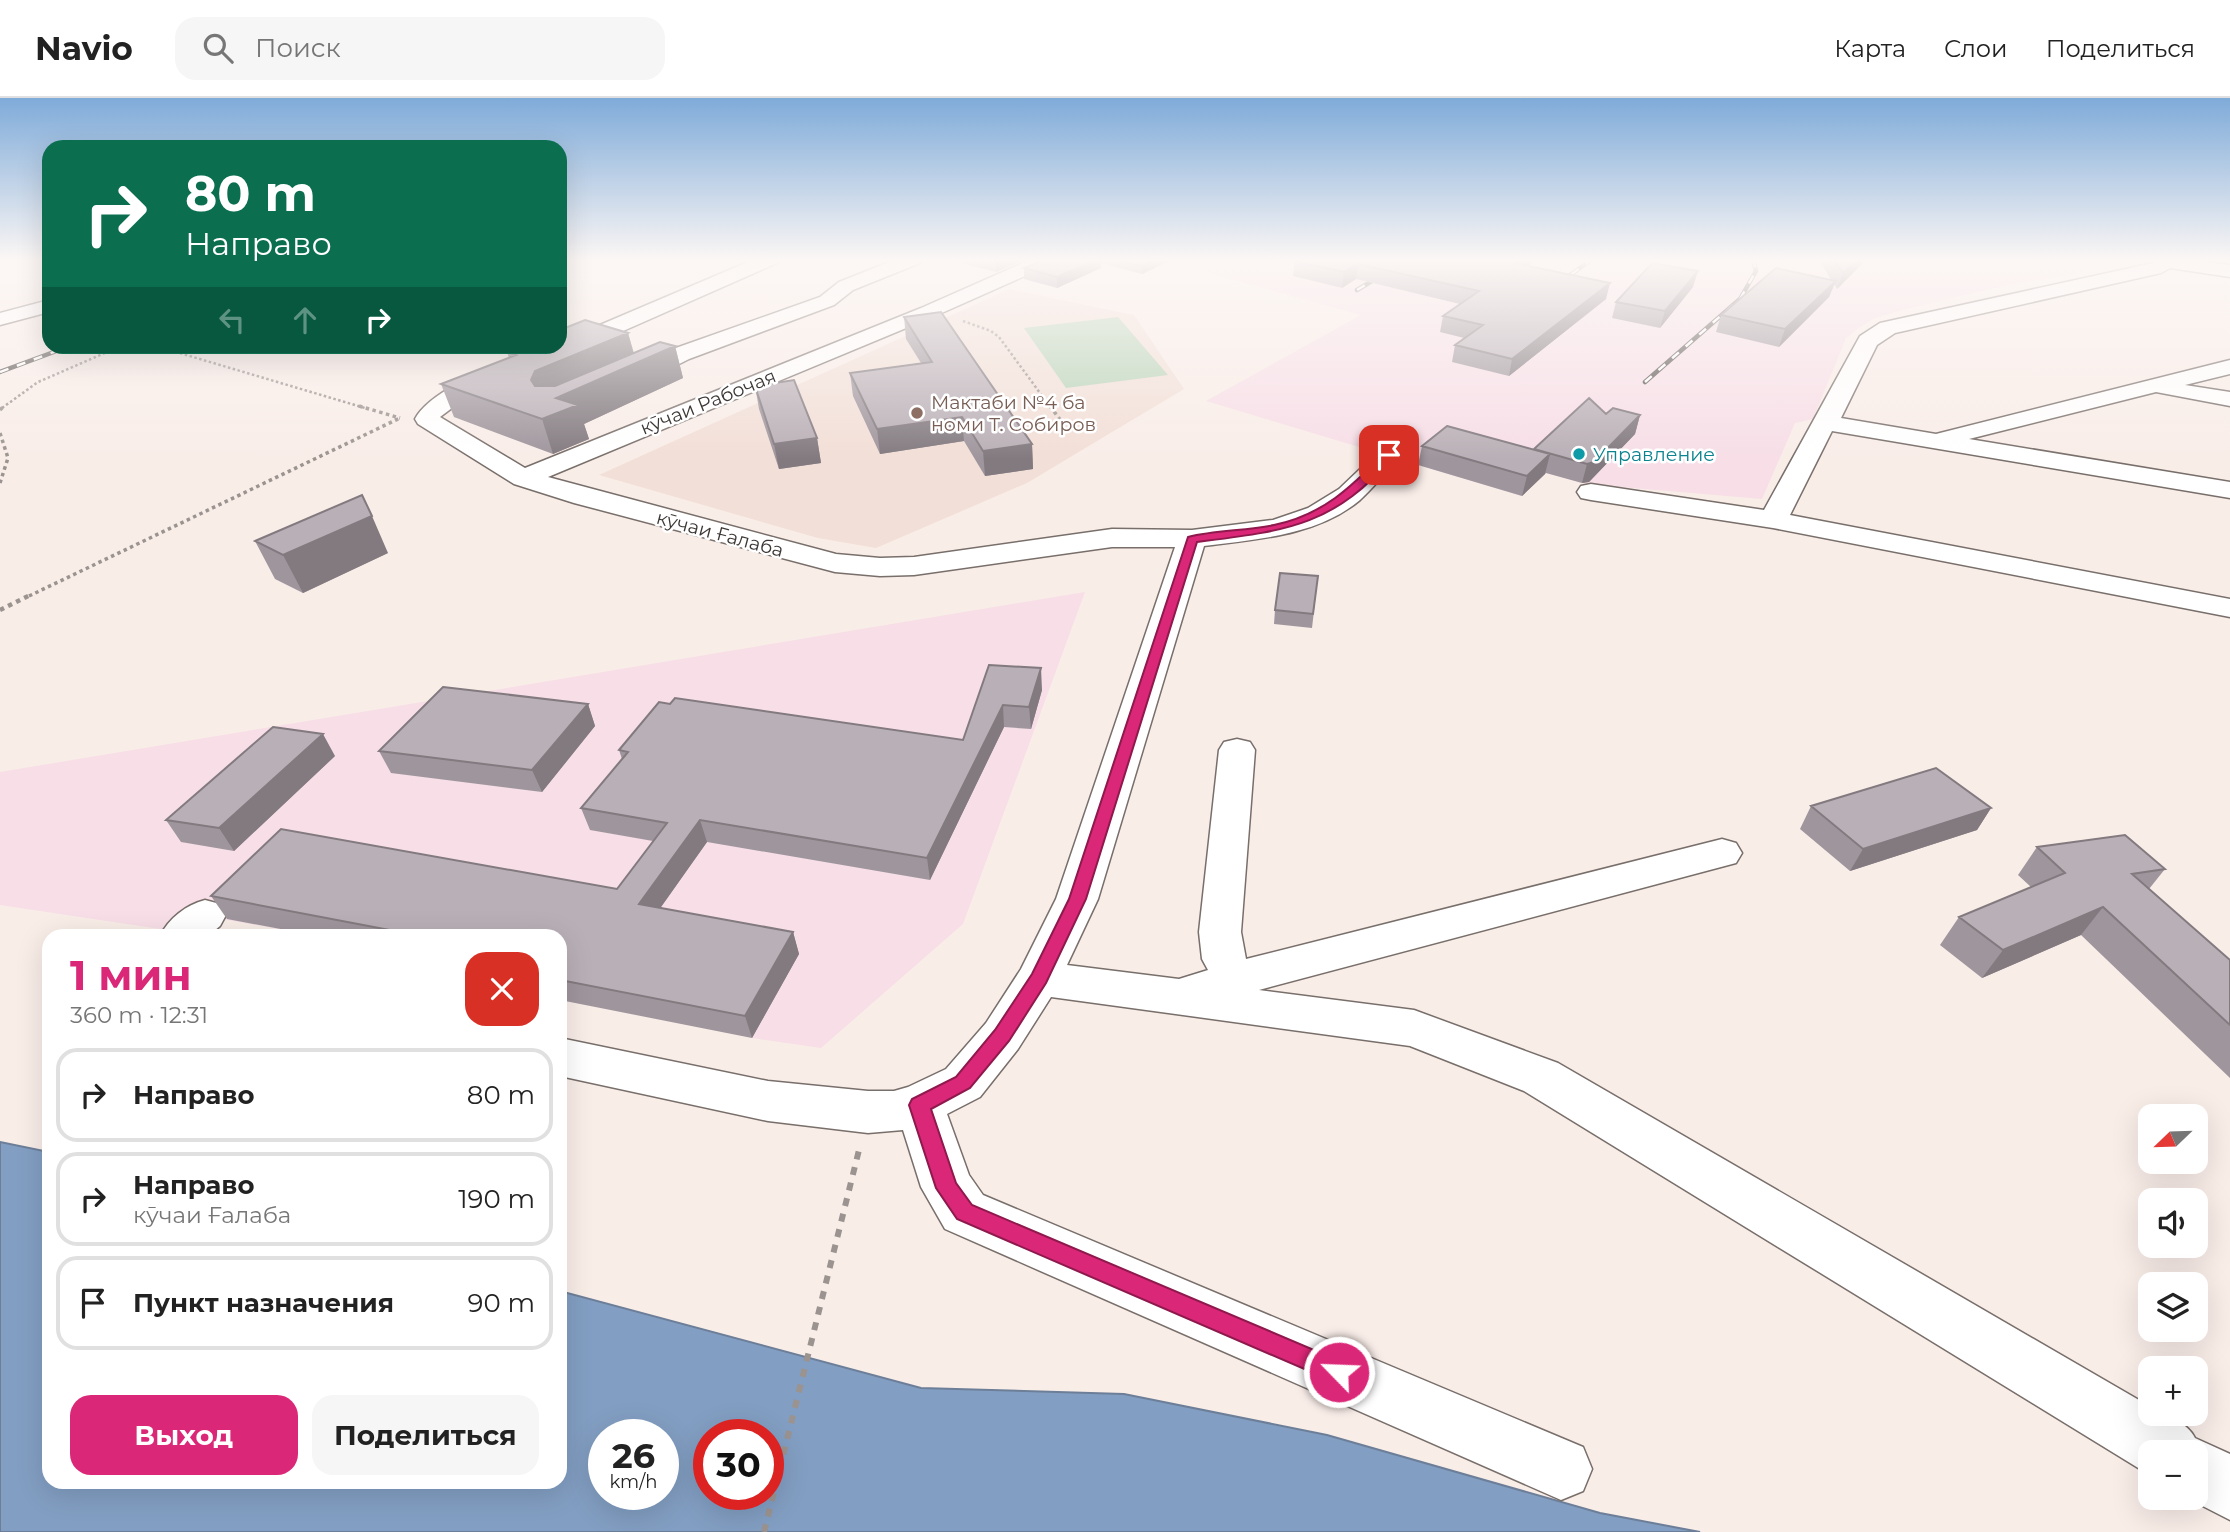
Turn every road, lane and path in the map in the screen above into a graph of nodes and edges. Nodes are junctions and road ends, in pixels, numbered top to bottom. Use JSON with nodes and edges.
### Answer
{"nodes":[{"id":1,"x":610,"y":326,"type":"edge"},
{"id":2,"x":758,"y":326,"type":"edge"},
{"id":3,"x":894,"y":326,"type":"edge"},
{"id":4,"x":979,"y":326,"type":"edge"},
{"id":5,"x":1898,"y":326,"type":"edge"},
{"id":6,"x":567,"y":344,"type":"edge"},
{"id":7,"x":103,"y":354,"type":"edge"},
{"id":8,"x":183,"y":354,"type":"edge"},
{"id":9,"x":544,"y":354,"type":"edge"},
{"id":10,"x":2230,"y":367,"type":"edge"},
{"id":11,"x":2146,"y":386,"type":"junction"},
{"id":12,"x":606,"y":390,"type":"edge"},
{"id":13,"x":2230,"y":399,"type":"edge"},
{"id":14,"x":0,"y":410,"type":"edge"},
{"id":15,"x":427,"y":415,"type":"junction"},
{"id":16,"x":400,"y":418,"type":"junction"},
{"id":17,"x":1826,"y":423,"type":"junction"},
{"id":18,"x":1064,"y":425,"type":"dead end"},
{"id":19,"x":0,"y":433,"type":"edge"},
{"id":20,"x":1931,"y":440,"type":"junction"},
{"id":21,"x":1389,"y":455,"type":"dead end"},
{"id":22,"x":523,"y":478,"type":"junction"},
{"id":23,"x":0,"y":483,"type":"edge"},
{"id":24,"x":2230,"y":490,"type":"edge"},
{"id":25,"x":1591,"y":492,"type":"dead end"},
{"id":26,"x":1773,"y":520,"type":"junction"},
{"id":27,"x":1192,"y":539,"type":"junction"},
{"id":28,"x":2230,"y":608,"type":"edge"},
{"id":29,"x":0,"y":610,"type":"edge"},
{"id":30,"x":1237,"y":750,"type":"dead end"},
{"id":31,"x":1722,"y":853,"type":"dead end"},
{"id":32,"x":1039,"y":978,"type":"junction"},
{"id":33,"x":1235,"y":979,"type":"junction"},
{"id":34,"x":1178,"y":997,"type":"junction"},
{"id":35,"x":567,"y":1058,"type":"edge"},
{"id":36,"x":919,"y":1105,"type":"junction"},
{"id":37,"x":859,"y":1151,"type":"dead end"},
{"id":38,"x":2150,"y":1440,"type":"edge"},
{"id":39,"x":1561,"y":1469,"type":"dead end"},
{"id":40,"x":2208,"y":1475,"type":"edge"},
{"id":41,"x":2230,"y":1489,"type":"edge"},
{"id":42,"x":764,"y":1532,"type":"edge"}],
"edges":[{"from":1,"to":6,"type":"street"},
{"from":2,"to":12,"type":"street"},
{"from":3,"to":22,"type":"street","name":"кӯчаи Рабочая"},
{"from":4,"to":18,"type":"path"},
{"from":5,"to":17,"type":"street"},
{"from":7,"to":14,"type":"path"},
{"from":8,"to":16,"type":"path"},
{"from":9,"to":15,"type":"street"},
{"from":10,"to":11,"type":"street"},
{"from":11,"to":13,"type":"street"},
{"from":11,"to":20,"type":"street"},
{"from":15,"to":16,"type":"path"},
{"from":15,"to":22,"type":"street","name":"кӯчаи Ғалаба"},
{"from":16,"to":29,"type":"path"},
{"from":17,"to":20,"type":"street"},
{"from":17,"to":26,"type":"street"},
{"from":19,"to":23,"type":"path"},
{"from":20,"to":24,"type":"street"},
{"from":21,"to":27,"type":"street","name":"кӯчаи Ғалаба"},
{"from":22,"to":27,"type":"street","name":"кӯчаи Ғалаба"},
{"from":25,"to":26,"type":"street"},
{"from":26,"to":28,"type":"street"},
{"from":27,"to":32,"type":"street"},
{"from":30,"to":33,"type":"street"},
{"from":31,"to":33,"type":"street"},
{"from":32,"to":34,"type":"street"},
{"from":32,"to":36,"type":"street"},
{"from":33,"to":34,"type":"street"},
{"from":34,"to":38,"type":"street"},
{"from":35,"to":36,"type":"street"},
{"from":36,"to":39,"type":"street"},
{"from":37,"to":42,"type":"path"},
{"from":40,"to":41,"type":"street"}]}
